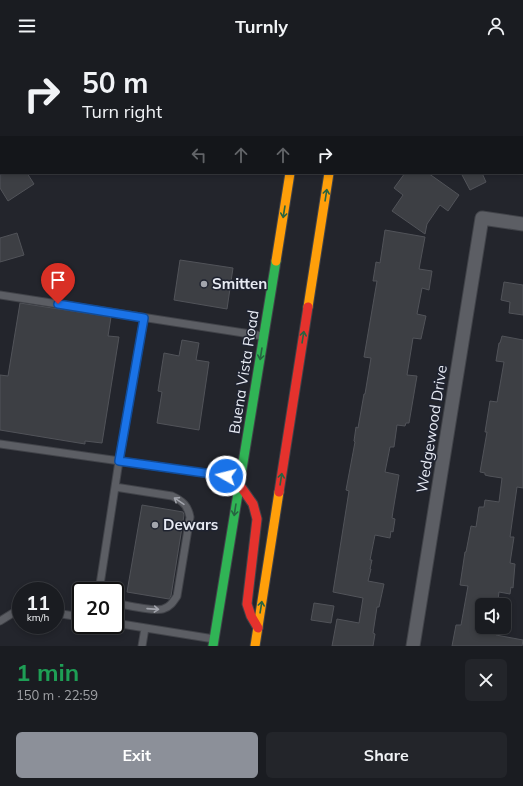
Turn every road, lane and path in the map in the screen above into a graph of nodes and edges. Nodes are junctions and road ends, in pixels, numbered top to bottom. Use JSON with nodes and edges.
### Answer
{"nodes":[{"id":1,"x":290,"y":174,"type":"edge"},
{"id":2,"x":329,"y":174,"type":"edge"},
{"id":3,"x":523,"y":224,"type":"edge"},
{"id":4,"x":0,"y":295,"type":"edge"},
{"id":5,"x":144,"y":318,"type":"junction"},
{"id":6,"x":263,"y":336,"type":"junction"},
{"id":7,"x":0,"y":444,"type":"edge"},
{"id":8,"x":119,"y":461,"type":"junction"},
{"id":9,"x":240,"y":481,"type":"junction"},
{"id":10,"x":115,"y":487,"type":"junction"},
{"id":11,"x":100,"y":582,"type":"edge"},
{"id":12,"x":124,"y":605,"type":"edge"},
{"id":13,"x":12,"y":614,"type":"edge"},
{"id":14,"x":0,"y":621,"type":"edge"},
{"id":15,"x":124,"y":624,"type":"edge"},
{"id":16,"x":145,"y":628,"type":"junction"},
{"id":17,"x":258,"y":628,"type":"junction"},
{"id":18,"x":214,"y":643,"type":"edge"},
{"id":19,"x":142,"y":646,"type":"edge"},
{"id":20,"x":255,"y":646,"type":"edge"},
{"id":21,"x":413,"y":646,"type":"edge"}],
"edges":[{"from":1,"to":6,"type":"main road","name":"Buena Vista Road","one_way":true},
{"from":17,"to":2,"type":"main road","one_way":true},
{"from":3,"to":21,"type":"street","name":"Wedgewood Drive"},
{"from":4,"to":5,"type":"lane"},
{"from":5,"to":6,"type":"lane"},
{"from":5,"to":8,"type":"lane"},
{"from":6,"to":9,"type":"main road","name":"Buena Vista Road","one_way":true},
{"from":7,"to":8,"type":"lane"},
{"from":8,"to":9,"type":"lane"},
{"from":8,"to":10,"type":"lane"},
{"from":9,"to":17,"type":"main road"},
{"from":9,"to":18,"type":"main road","name":"Buena Vista Road","one_way":true},
{"from":10,"to":11,"type":"lane"},
{"from":12,"to":10,"type":"lane","one_way":true},
{"from":13,"to":14,"type":"lane"},
{"from":15,"to":16,"type":"lane"},
{"from":16,"to":18,"type":"lane"},
{"from":16,"to":19,"type":"lane"},
{"from":17,"to":20,"type":"main road"}]}
